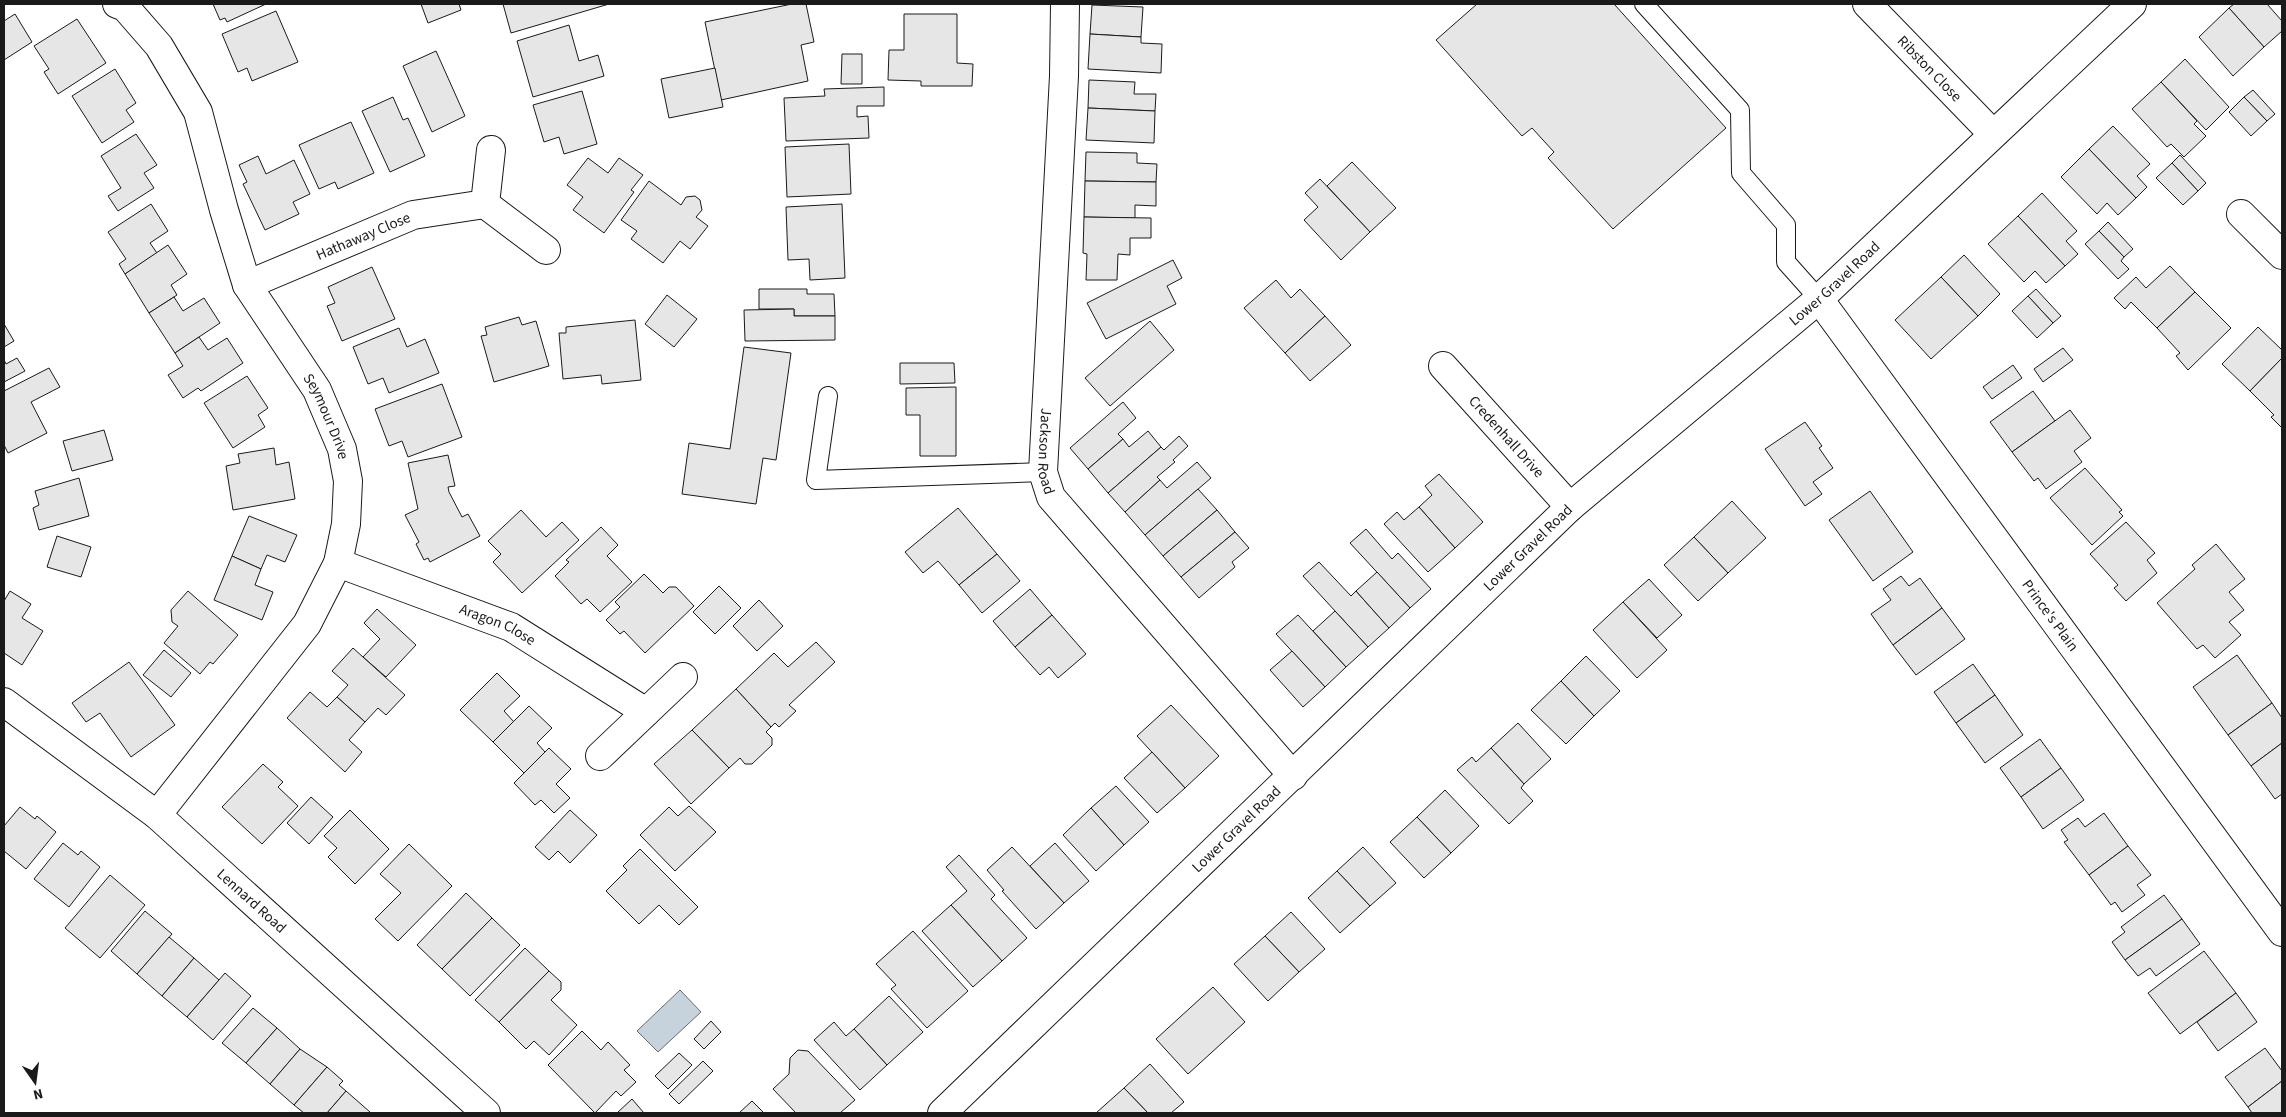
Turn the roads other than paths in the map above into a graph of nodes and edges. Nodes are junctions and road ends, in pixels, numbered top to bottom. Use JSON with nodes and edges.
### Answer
{"nodes":[{"id":1,"x":1065,"y":4,"type":"edge"},
{"id":2,"x":1644,"y":4,"type":"edge"},
{"id":3,"x":1867,"y":4,"type":"edge"},
{"id":4,"x":2132,"y":4,"type":"edge"},
{"id":5,"x":123,"y":5,"type":"edge"},
{"id":6,"x":1993,"y":134,"type":"junction"},
{"id":7,"x":491,"y":150,"type":"dead end"},
{"id":8,"x":485,"y":204,"type":"junction"},
{"id":9,"x":2241,"y":214,"type":"dead end"},
{"id":10,"x":546,"y":250,"type":"dead end"},
{"id":11,"x":2282,"y":255,"type":"edge"},
{"id":12,"x":247,"y":286,"type":"junction"},
{"id":13,"x":1819,"y":299,"type":"junction"},
{"id":14,"x":1443,"y":366,"type":"dead end"},
{"id":15,"x":828,"y":396,"type":"dead end"},
{"id":16,"x":1043,"y":472,"type":"junction"},
{"id":17,"x":1570,"y":507,"type":"junction"},
{"id":18,"x":338,"y":563,"type":"junction"},
{"id":19,"x":683,"y":677,"type":"dead end"},
{"id":20,"x":4,"y":702,"type":"edge"},
{"id":21,"x":646,"y":712,"type":"junction"},
{"id":22,"x":600,"y":756,"type":"dead end"},
{"id":23,"x":1293,"y":776,"type":"junction"},
{"id":24,"x":157,"y":814,"type":"junction"},
{"id":25,"x":2282,"y":932,"type":"edge"},
{"id":26,"x":486,"y":1113,"type":"edge"},
{"id":27,"x":942,"y":1113,"type":"edge"}],
"edges":[{"from":1,"to":16,"type":"street","name":"Jackson Road"},
{"from":2,"to":13,"type":"lane"},
{"from":3,"to":6,"type":"street","name":"Ribston Close"},
{"from":4,"to":6,"type":"street","name":"Lower Gravel Road"},
{"from":5,"to":12,"type":"street","name":"Seymour Drive"},
{"from":6,"to":13,"type":"street","name":"Lower Gravel Road"},
{"from":7,"to":8,"type":"street"},
{"from":8,"to":10,"type":"street"},
{"from":8,"to":12,"type":"street","name":"Hathaway Close"},
{"from":9,"to":11,"type":"street"},
{"from":12,"to":18,"type":"street","name":"Seymour Drive"},
{"from":13,"to":17,"type":"street","name":"Lower Gravel Road"},
{"from":13,"to":25,"type":"street","name":"Prince's Plain"},
{"from":14,"to":17,"type":"street","name":"Credenhall Drive"},
{"from":15,"to":16,"type":"lane"},
{"from":16,"to":23,"type":"street","name":"Jackson Road"},
{"from":17,"to":23,"type":"street","name":"Lower Gravel Road"},
{"from":18,"to":21,"type":"street","name":"Aragon Close"},
{"from":18,"to":24,"type":"street","name":"Seymour Drive"},
{"from":19,"to":21,"type":"street"},
{"from":20,"to":24,"type":"street","name":"Lennard Road"},
{"from":21,"to":22,"type":"street"},
{"from":23,"to":27,"type":"street","name":"Lower Gravel Road"},
{"from":24,"to":26,"type":"street","name":"Lennard Road"}]}
